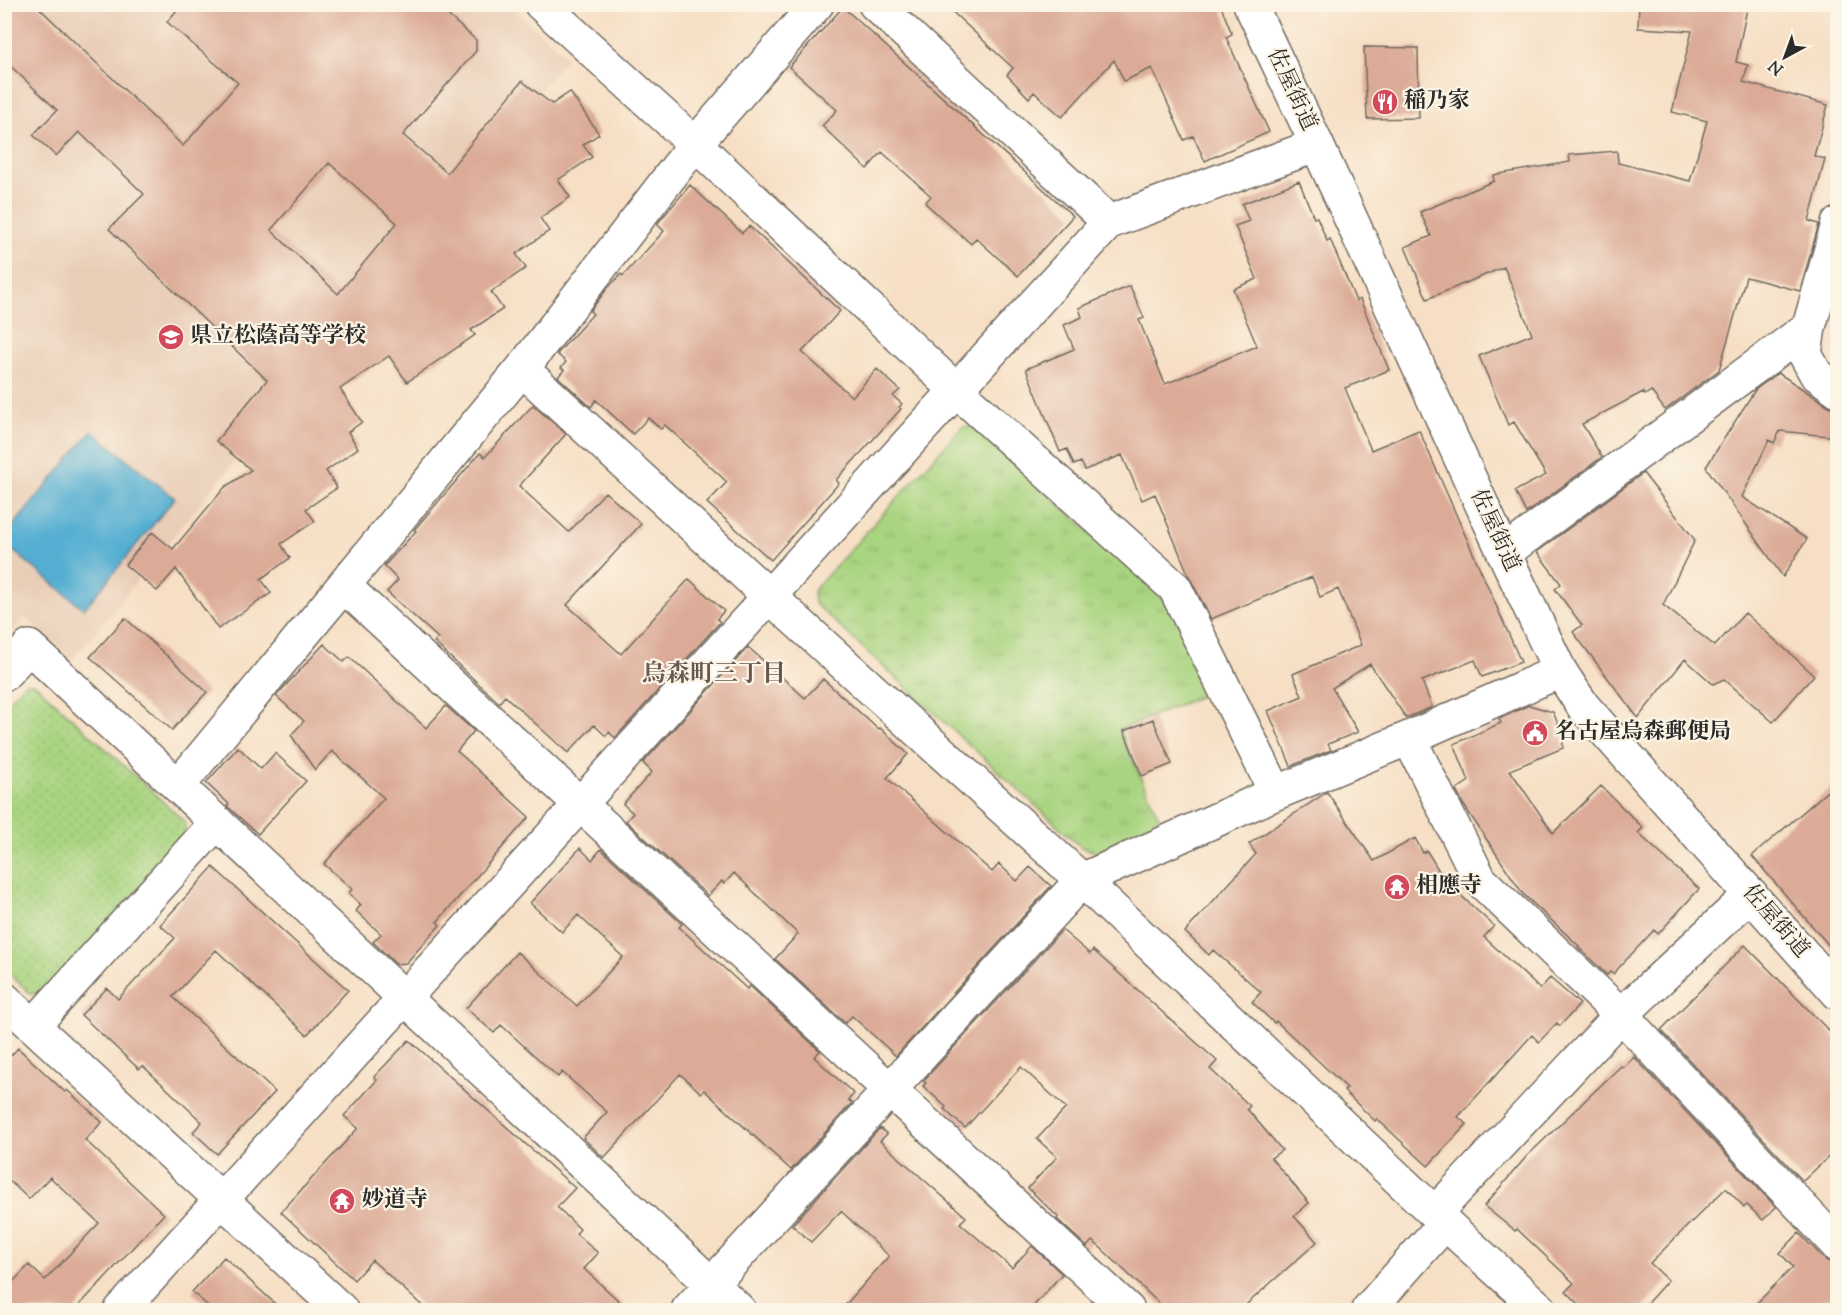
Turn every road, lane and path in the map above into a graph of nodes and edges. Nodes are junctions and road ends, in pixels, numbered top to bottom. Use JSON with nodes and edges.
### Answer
{"nodes":[{"id":1,"x":541,"y":4,"type":"edge"},
{"id":2,"x":817,"y":4,"type":"edge"},
{"id":3,"x":875,"y":4,"type":"edge"},
{"id":4,"x":1250,"y":4,"type":"edge"},
{"id":5,"x":695,"y":144,"type":"junction"},
{"id":6,"x":1317,"y":145,"type":"junction"},
{"id":7,"x":1109,"y":222,"type":"junction"},
{"id":8,"x":1838,"y":224,"type":"edge"},
{"id":9,"x":1809,"y":327,"type":"junction"},
{"id":10,"x":522,"y":369,"type":"junction"},
{"id":11,"x":956,"y":390,"type":"junction"},
{"id":12,"x":1838,"y":390,"type":"edge"},
{"id":13,"x":1504,"y":553,"type":"junction"},
{"id":14,"x":344,"y":586,"type":"junction"},
{"id":15,"x":769,"y":596,"type":"junction"},
{"id":16,"x":1560,"y":671,"type":"junction"},
{"id":17,"x":4,"y":674,"type":"edge"},
{"id":18,"x":1409,"y":738,"type":"junction"},
{"id":19,"x":178,"y":786,"type":"junction"},
{"id":20,"x":1276,"y":793,"type":"junction"},
{"id":21,"x":580,"y":805,"type":"junction"},
{"id":22,"x":217,"y":822,"type":"junction"},
{"id":23,"x":1082,"y":880,"type":"junction"},
{"id":24,"x":1751,"y":894,"type":"junction"},
{"id":25,"x":1838,"y":993,"type":"edge"},
{"id":26,"x":404,"y":998,"type":"junction"},
{"id":27,"x":4,"y":999,"type":"edge"},
{"id":28,"x":1621,"y":1015,"type":"junction"},
{"id":29,"x":33,"y":1026,"type":"junction"},
{"id":30,"x":890,"y":1090,"type":"junction"},
{"id":31,"x":221,"y":1200,"type":"junction"},
{"id":32,"x":1440,"y":1218,"type":"junction"},
{"id":33,"x":1838,"y":1246,"type":"edge"},
{"id":34,"x":711,"y":1285,"type":"junction"},
{"id":35,"x":121,"y":1311,"type":"edge"},
{"id":36,"x":340,"y":1311,"type":"edge"},
{"id":37,"x":688,"y":1311,"type":"edge"},
{"id":38,"x":739,"y":1311,"type":"edge"},
{"id":39,"x":1128,"y":1311,"type":"edge"},
{"id":40,"x":1368,"y":1311,"type":"edge"},
{"id":41,"x":1541,"y":1311,"type":"edge"}],
"edges":[{"from":1,"to":5,"type":"street"},
{"from":2,"to":5,"type":"street"},
{"from":3,"to":7,"type":"street"},
{"from":4,"to":6,"type":"street","name":"佐屋街道"},
{"from":5,"to":10,"type":"street"},
{"from":5,"to":11,"type":"street"},
{"from":6,"to":7,"type":"street"},
{"from":6,"to":13,"type":"street","name":"佐屋街道"},
{"from":7,"to":11,"type":"street"},
{"from":8,"to":9,"type":"street"},
{"from":9,"to":12,"type":"street"},
{"from":9,"to":13,"type":"street"},
{"from":10,"to":14,"type":"street"},
{"from":10,"to":15,"type":"street"},
{"from":11,"to":15,"type":"street"},
{"from":11,"to":20,"type":"street"},
{"from":13,"to":16,"type":"street","name":"佐屋街道"},
{"from":14,"to":19,"type":"street"},
{"from":14,"to":21,"type":"street"},
{"from":15,"to":21,"type":"street"},
{"from":15,"to":23,"type":"street"},
{"from":16,"to":18,"type":"street"},
{"from":16,"to":24,"type":"street","name":"佐屋街道"},
{"from":17,"to":19,"type":"street"},
{"from":18,"to":20,"type":"street"},
{"from":18,"to":28,"type":"street"},
{"from":19,"to":22,"type":"street"},
{"from":20,"to":23,"type":"street"},
{"from":21,"to":26,"type":"street"},
{"from":21,"to":30,"type":"street"},
{"from":22,"to":26,"type":"street"},
{"from":22,"to":29,"type":"street"},
{"from":23,"to":30,"type":"street"},
{"from":23,"to":32,"type":"street"},
{"from":24,"to":25,"type":"street","name":"佐屋街道"},
{"from":24,"to":28,"type":"street"},
{"from":26,"to":31,"type":"street"},
{"from":26,"to":34,"type":"street"},
{"from":27,"to":29,"type":"street"},
{"from":28,"to":32,"type":"street"},
{"from":28,"to":33,"type":"street"},
{"from":29,"to":31,"type":"street"},
{"from":30,"to":34,"type":"street"},
{"from":30,"to":39,"type":"street"},
{"from":31,"to":35,"type":"street"},
{"from":31,"to":36,"type":"street"},
{"from":32,"to":40,"type":"street"},
{"from":32,"to":41,"type":"street"},
{"from":34,"to":37,"type":"street"},
{"from":34,"to":38,"type":"street"}]}
